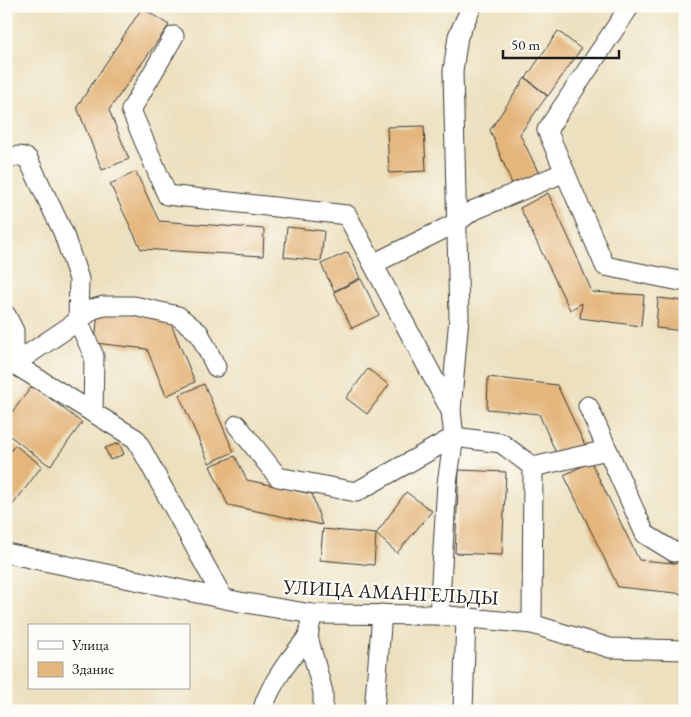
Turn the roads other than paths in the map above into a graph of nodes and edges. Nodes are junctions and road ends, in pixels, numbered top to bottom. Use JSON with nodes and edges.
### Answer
{"nodes":[{"id":1,"x":472,"y":6,"type":"edge"},
{"id":2,"x":630,"y":6,"type":"edge"},
{"id":3,"x":174,"y":36,"type":"dead end"},
{"id":4,"x":6,"y":160,"type":"edge"},
{"id":5,"x":565,"y":172,"type":"junction"},
{"id":6,"x":456,"y":223,"type":"junction"},
{"id":7,"x":373,"y":264,"type":"junction"},
{"id":8,"x":685,"y":282,"type":"edge"},
{"id":9,"x":6,"y":315,"type":"edge"},
{"id":10,"x":78,"y":321,"type":"junction"},
{"id":11,"x":14,"y":364,"type":"junction"},
{"id":12,"x":216,"y":367,"type":"dead end"},
{"id":13,"x":588,"y":406,"type":"dead end"},
{"id":14,"x":451,"y":411,"type":"junction"},
{"id":15,"x":93,"y":413,"type":"junction"},
{"id":16,"x":238,"y":424,"type":"dead end"},
{"id":17,"x":454,"y":437,"type":"junction"},
{"id":18,"x":607,"y":450,"type":"junction"},
{"id":19,"x":533,"y":467,"type":"junction"},
{"id":20,"x":685,"y":550,"type":"edge"},
{"id":21,"x":6,"y":553,"type":"edge"},
{"id":22,"x":222,"y":598,"type":"junction"},
{"id":23,"x":312,"y":614,"type":"junction"},
{"id":24,"x":382,"y":614,"type":"junction"},
{"id":25,"x":439,"y":615,"type":"junction"},
{"id":26,"x":466,"y":617,"type":"junction"},
{"id":27,"x":532,"y":624,"type":"junction"},
{"id":28,"x":308,"y":637,"type":"junction"},
{"id":29,"x":685,"y":650,"type":"edge"},
{"id":30,"x":262,"y":711,"type":"edge"},
{"id":31,"x":323,"y":711,"type":"edge"},
{"id":32,"x":374,"y":711,"type":"edge"},
{"id":33,"x":463,"y":711,"type":"edge"}],
"edges":[{"from":1,"to":6,"type":"street"},
{"from":2,"to":5,"type":"street"},
{"from":3,"to":7,"type":"street"},
{"from":4,"to":10,"type":"street"},
{"from":5,"to":6,"type":"street"},
{"from":5,"to":8,"type":"street"},
{"from":6,"to":7,"type":"street"},
{"from":6,"to":14,"type":"street"},
{"from":7,"to":14,"type":"street"},
{"from":9,"to":11,"type":"street"},
{"from":10,"to":11,"type":"street"},
{"from":10,"to":12,"type":"street"},
{"from":10,"to":15,"type":"street"},
{"from":11,"to":15,"type":"street"},
{"from":13,"to":18,"type":"street"},
{"from":14,"to":17,"type":"street"},
{"from":15,"to":22,"type":"street"},
{"from":16,"to":17,"type":"street"},
{"from":17,"to":19,"type":"street"},
{"from":17,"to":25,"type":"street"},
{"from":18,"to":19,"type":"street"},
{"from":18,"to":20,"type":"street"},
{"from":19,"to":27,"type":"street"},
{"from":21,"to":22,"type":"street","name":"УЛИЦА АМАНГЕЛЬДЫ"},
{"from":22,"to":23,"type":"street","name":"УЛИЦА АМАНГЕЛЬДЫ"},
{"from":23,"to":24,"type":"street","name":"УЛИЦА АМАНГЕЛЬДЫ"},
{"from":23,"to":28,"type":"street"},
{"from":24,"to":25,"type":"street","name":"УЛИЦА АМАНГЕЛЬДЫ"},
{"from":24,"to":32,"type":"street"},
{"from":25,"to":26,"type":"street","name":"УЛИЦА АМАНГЕЛЬДЫ"},
{"from":26,"to":27,"type":"street","name":"УЛИЦА АМАНГЕЛЬДЫ"},
{"from":26,"to":33,"type":"street"},
{"from":27,"to":29,"type":"street","name":"УЛИЦА АМАНГЕЛЬДЫ"},
{"from":28,"to":30,"type":"street"},
{"from":28,"to":31,"type":"street"}]}
